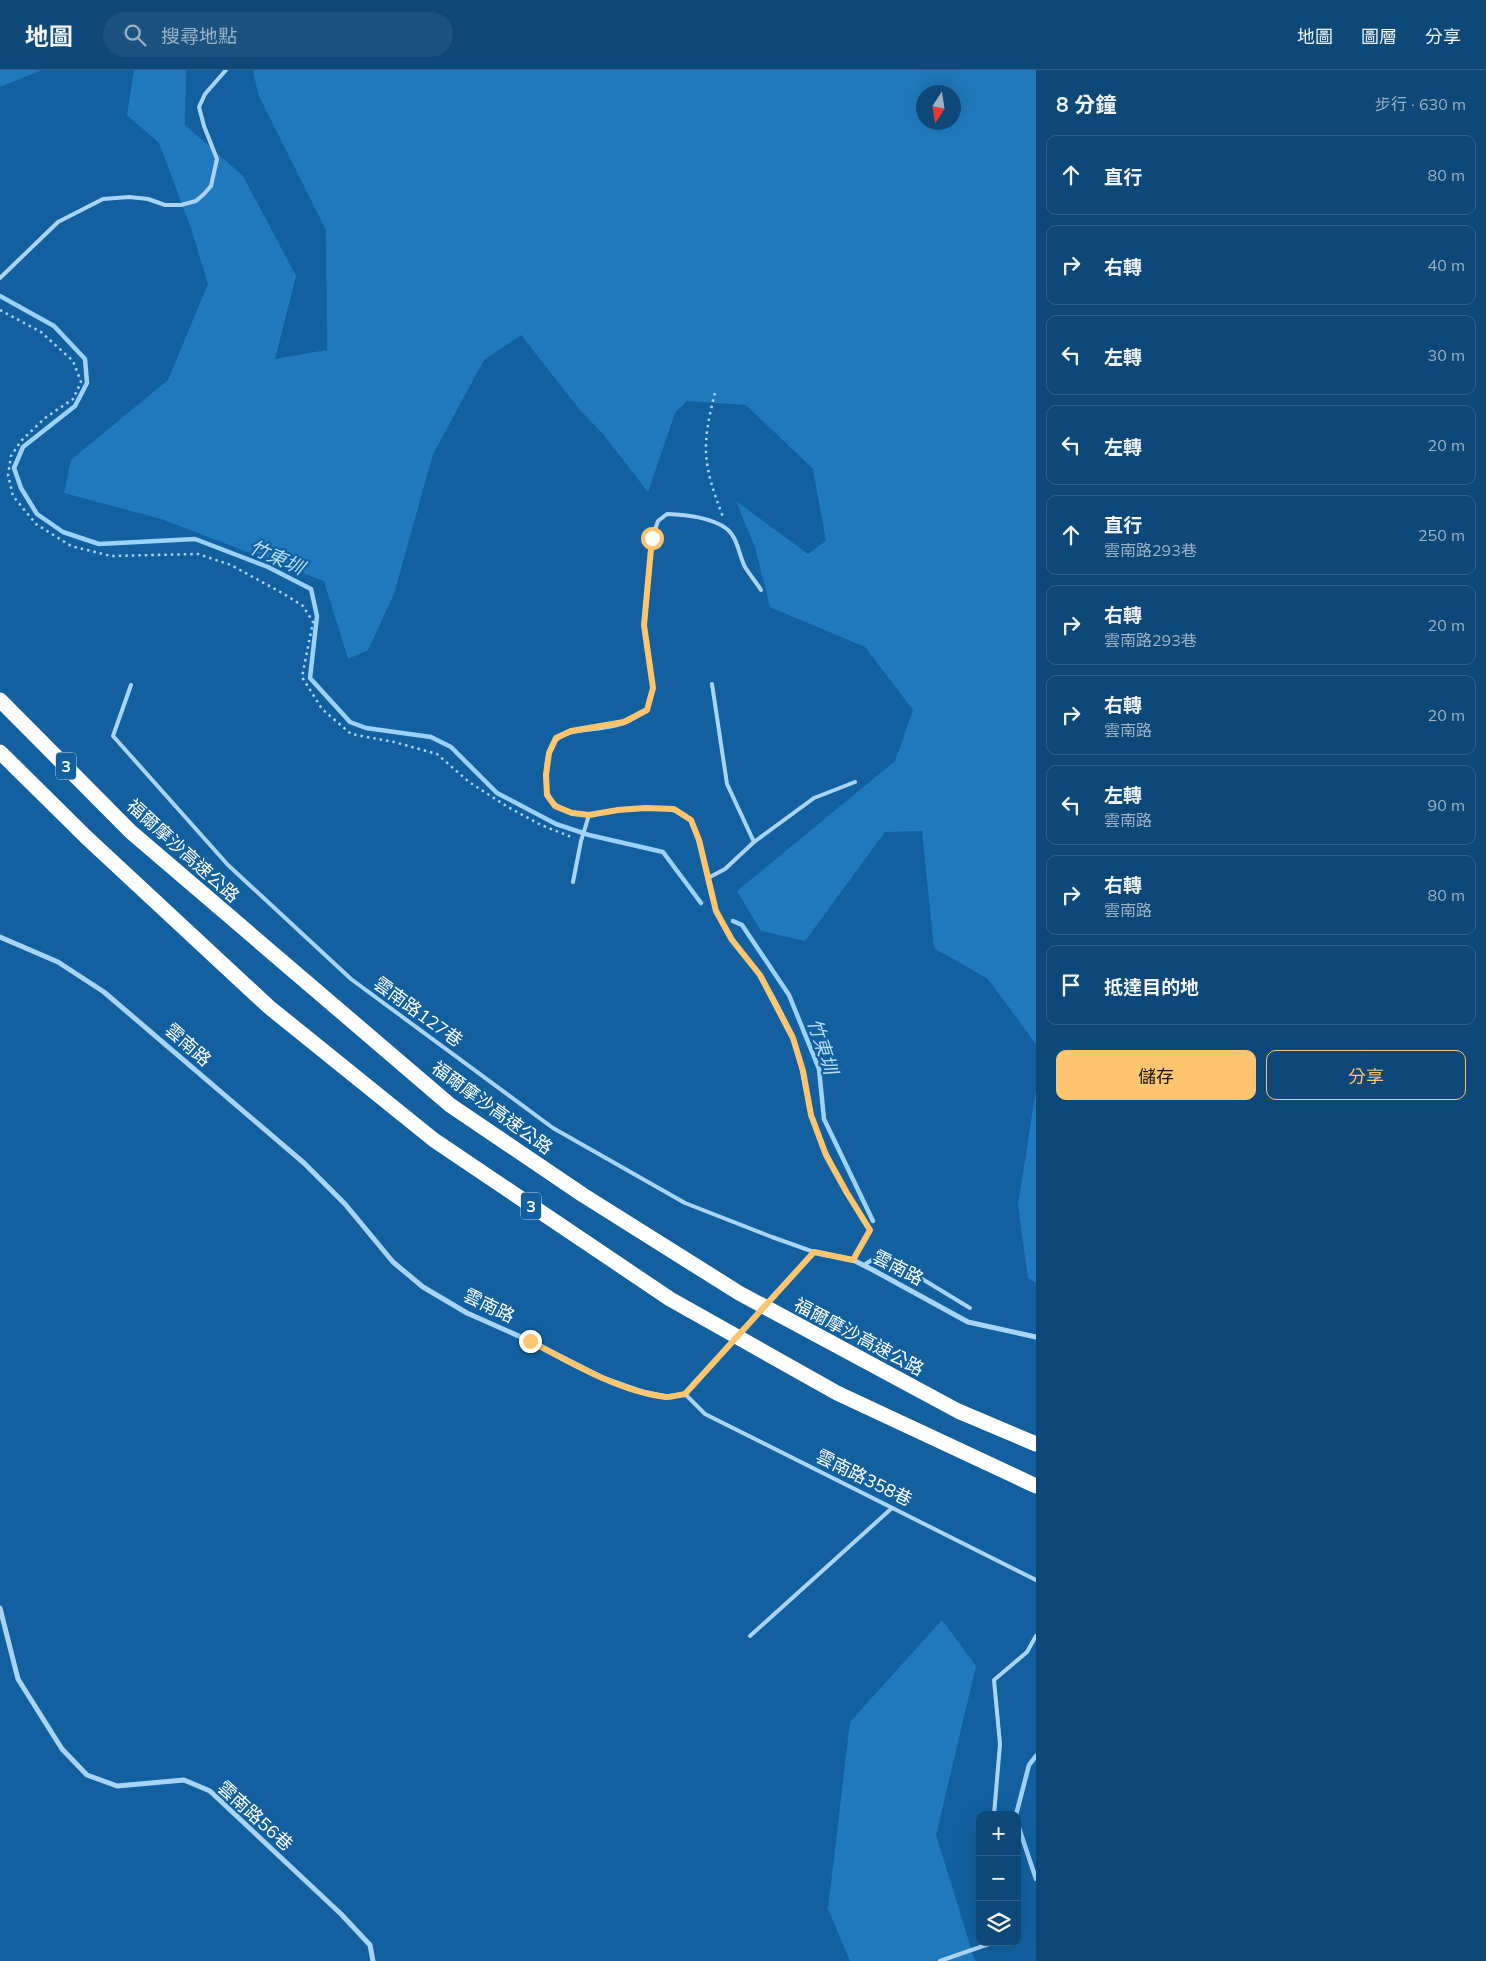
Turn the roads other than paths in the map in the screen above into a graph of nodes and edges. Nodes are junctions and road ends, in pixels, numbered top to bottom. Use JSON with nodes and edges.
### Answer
{"nodes":[{"id":1,"x":226,"y":70,"type":"edge"},
{"id":2,"x":0,"y":278,"type":"edge"},
{"id":3,"x":761,"y":590,"type":"dead end"},
{"id":4,"x":712,"y":684,"type":"dead end"},
{"id":5,"x":131,"y":686,"type":"dead end"},
{"id":6,"x":0,"y":700,"type":"edge"},
{"id":7,"x":0,"y":752,"type":"edge"},
{"id":8,"x":855,"y":782,"type":"dead end"},
{"id":9,"x":589,"y":815,"type":"junction"},
{"id":10,"x":754,"y":842,"type":"junction"},
{"id":11,"x":708,"y":878,"type":"junction"},
{"id":12,"x":572,"y":882,"type":"dead end"},
{"id":13,"x":0,"y":936,"type":"edge"},
{"id":14,"x":814,"y":1252,"type":"junction"},
{"id":15,"x":853,"y":1260,"type":"junction"},
{"id":16,"x":864,"y":1266,"type":"junction"},
{"id":17,"x":970,"y":1308,"type":"dead end"},
{"id":18,"x":1036,"y":1337,"type":"edge"},
{"id":19,"x":685,"y":1394,"type":"junction"},
{"id":20,"x":1036,"y":1444,"type":"edge"},
{"id":21,"x":1036,"y":1486,"type":"edge"},
{"id":22,"x":892,"y":1508,"type":"junction"},
{"id":23,"x":1036,"y":1580,"type":"edge"},
{"id":24,"x":0,"y":1608,"type":"edge"},
{"id":25,"x":750,"y":1636,"type":"dead end"},
{"id":26,"x":1036,"y":1636,"type":"edge"},
{"id":27,"x":994,"y":1811,"type":"edge"},
{"id":28,"x":983,"y":1946,"type":"edge"},
{"id":29,"x":373,"y":1961,"type":"edge"},
{"id":30,"x":940,"y":1961,"type":"edge"}],
"edges":[{"from":1,"to":2,"type":"lane"},
{"from":3,"to":9,"type":"lane"},
{"from":4,"to":10,"type":"lane"},
{"from":5,"to":14,"type":"lane","name":"雲南路127巷"},
{"from":6,"to":20,"type":"highway","name":"福爾摩沙高速公路","number":"3"},
{"from":7,"to":21,"type":"highway","number":"3"},
{"from":8,"to":10,"type":"lane"},
{"from":9,"to":11,"type":"lane"},
{"from":9,"to":12,"type":"lane"},
{"from":10,"to":11,"type":"lane"},
{"from":11,"to":15,"type":"lane"},
{"from":13,"to":19,"type":"street","name":"雲南路"},
{"from":14,"to":15,"type":"street","name":"雲南路"},
{"from":14,"to":19,"type":"street","bridge":true},
{"from":15,"to":16,"type":"street","name":"雲南路"},
{"from":16,"to":17,"type":"lane"},
{"from":16,"to":18,"type":"street","name":"雲南路"},
{"from":19,"to":22,"type":"lane","name":"雲南路358巷"},
{"from":22,"to":23,"type":"lane","name":"雲南路358巷"},
{"from":22,"to":25,"type":"lane"},
{"from":24,"to":29,"type":"street","name":"雲南路56巷"},
{"from":26,"to":27,"type":"lane"},
{"from":28,"to":30,"type":"lane"}]}
